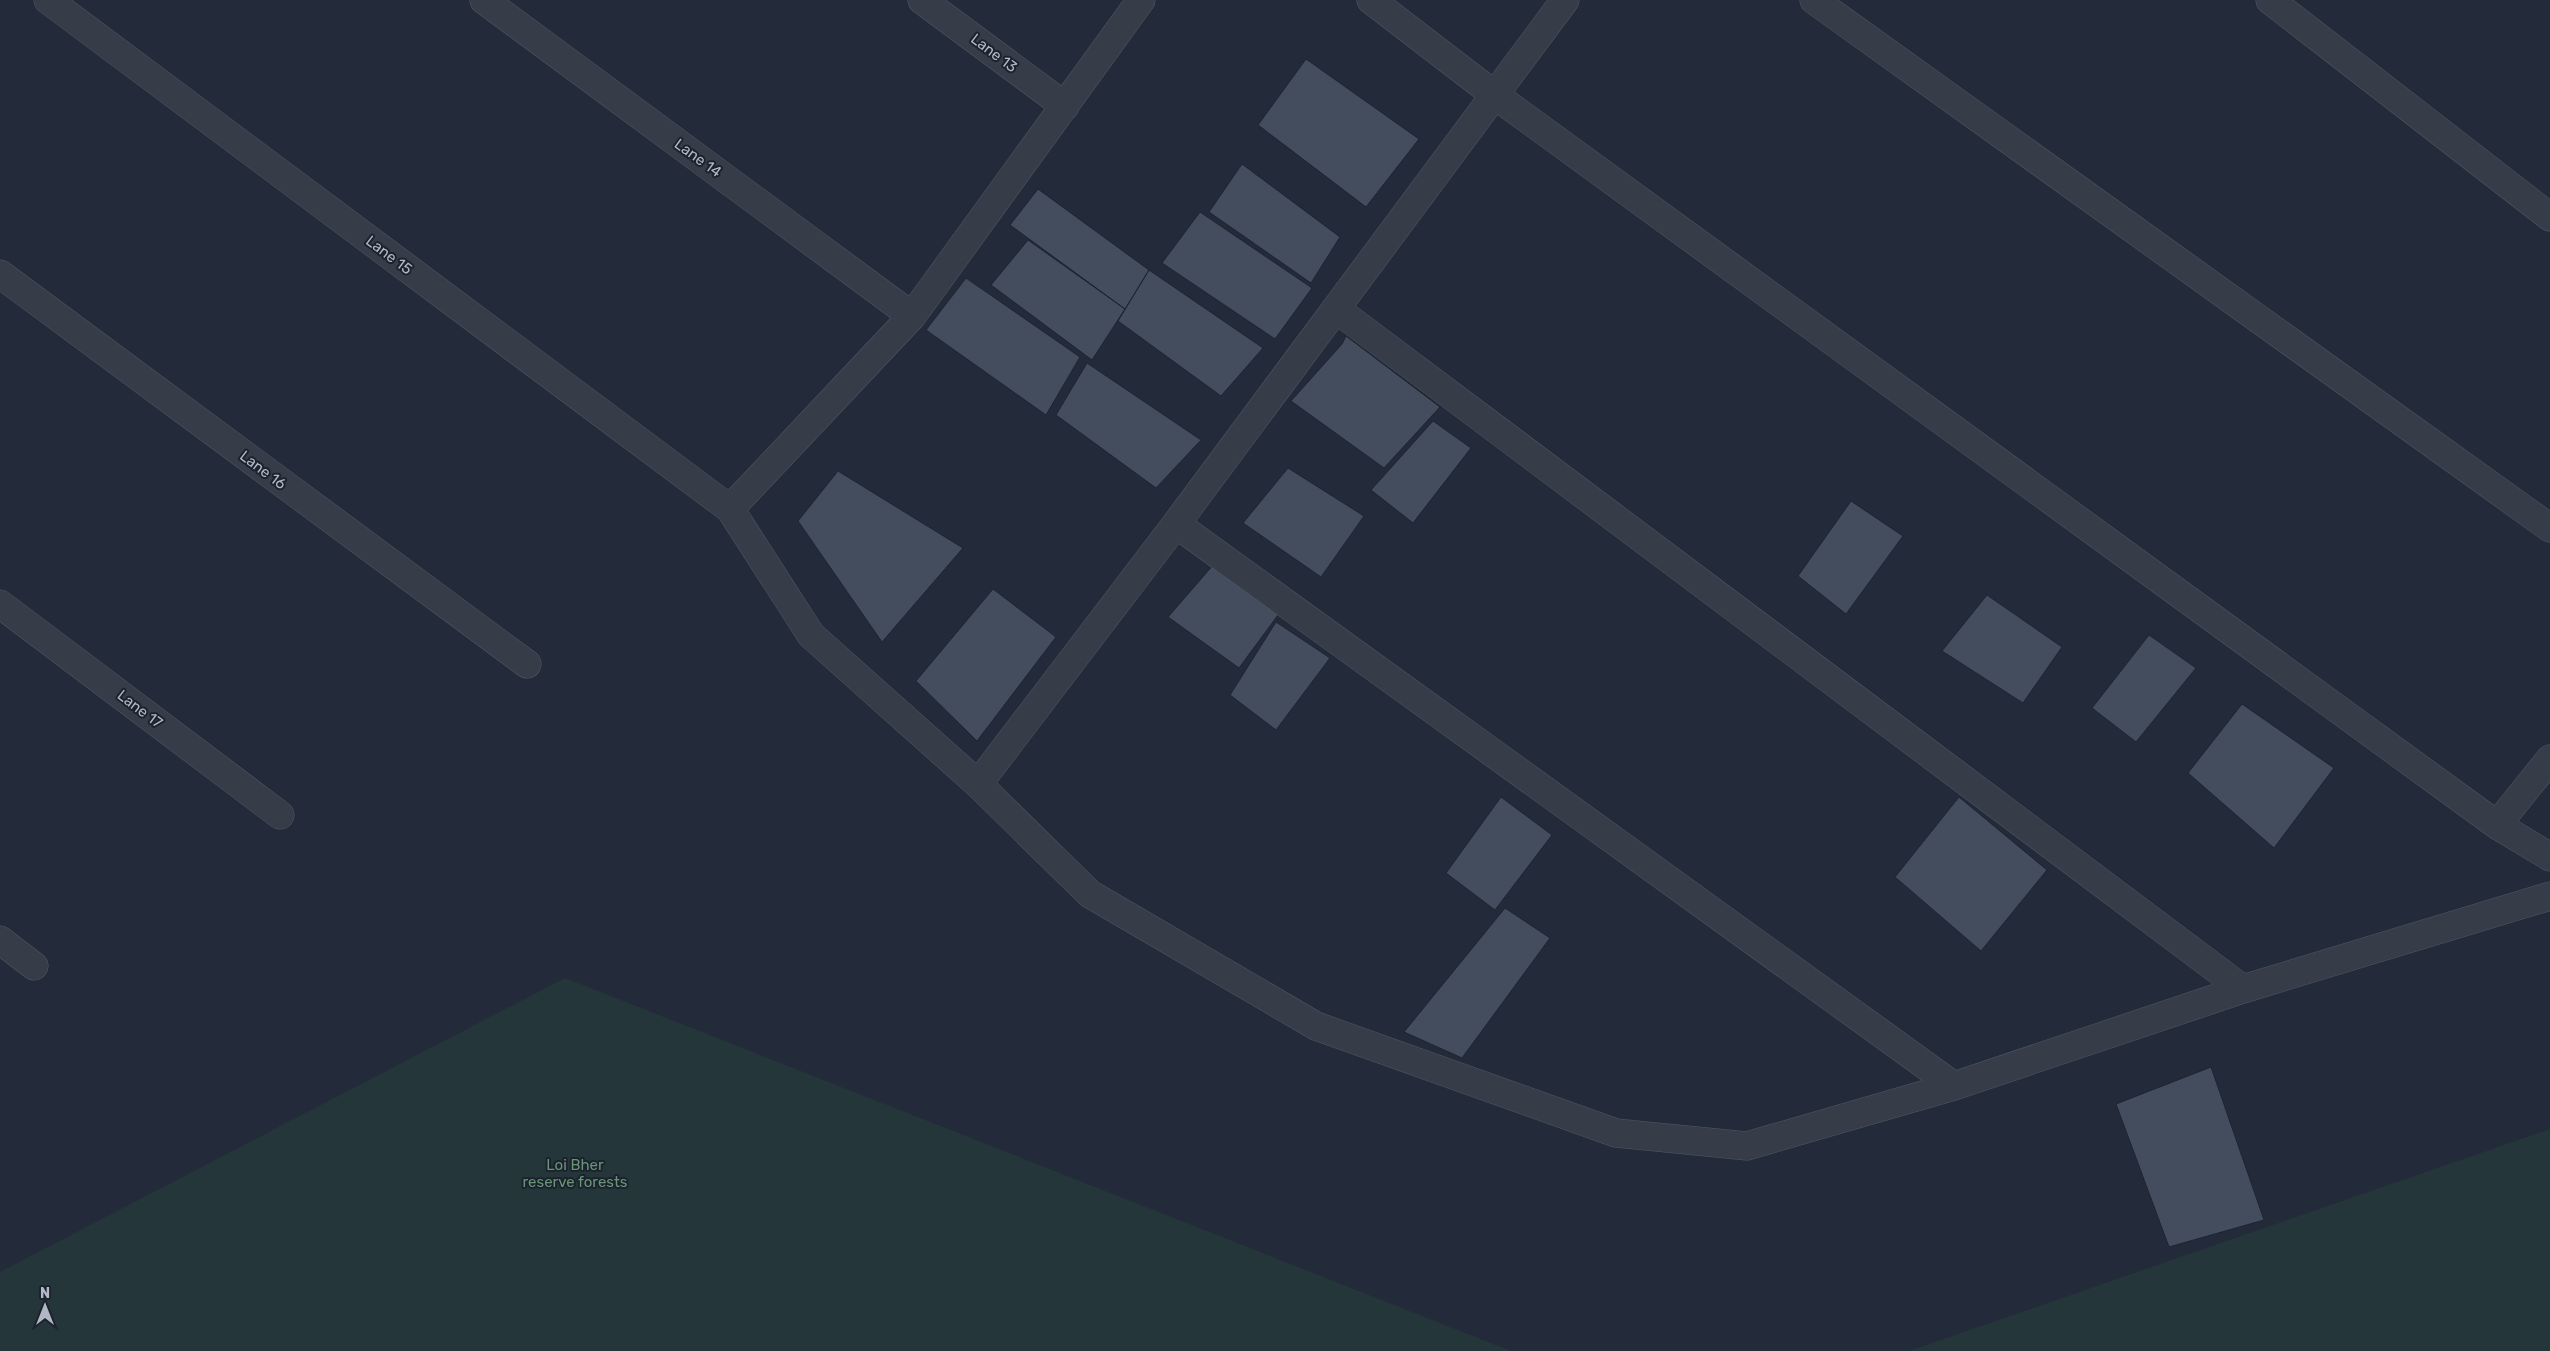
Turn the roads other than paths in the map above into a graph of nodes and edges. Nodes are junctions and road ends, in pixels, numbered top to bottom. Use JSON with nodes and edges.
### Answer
{"nodes":[{"id":1,"x":48,"y":0,"type":"edge"},
{"id":2,"x":484,"y":0,"type":"edge"},
{"id":3,"x":922,"y":0,"type":"edge"},
{"id":4,"x":1141,"y":0,"type":"edge"},
{"id":5,"x":1371,"y":0,"type":"edge"},
{"id":6,"x":1565,"y":0,"type":"edge"},
{"id":7,"x":1814,"y":0,"type":"edge"},
{"id":8,"x":2270,"y":0,"type":"edge"},
{"id":9,"x":1496,"y":96,"type":"junction"},
{"id":10,"x":1065,"y":106,"type":"junction"},
{"id":11,"x":2550,"y":217,"type":"edge"},
{"id":12,"x":0,"y":274,"type":"edge"},
{"id":13,"x":1336,"y":308,"type":"junction"},
{"id":14,"x":912,"y":316,"type":"junction"},
{"id":15,"x":730,"y":509,"type":"junction"},
{"id":16,"x":1176,"y":524,"type":"junction"},
{"id":17,"x":2550,"y":528,"type":"edge"},
{"id":18,"x":0,"y":604,"type":"edge"},
{"id":19,"x":527,"y":664,"type":"dead end"},
{"id":20,"x":2550,"y":759,"type":"edge"},
{"id":21,"x":978,"y":784,"type":"junction"},
{"id":22,"x":280,"y":814,"type":"dead end"},
{"id":23,"x":2497,"y":825,"type":"junction"},
{"id":24,"x":2550,"y":857,"type":"edge"},
{"id":25,"x":2550,"y":896,"type":"edge"},
{"id":26,"x":0,"y":940,"type":"edge"},
{"id":27,"x":34,"y":966,"type":"dead end"},
{"id":28,"x":2243,"y":990,"type":"junction"},
{"id":29,"x":1954,"y":1086,"type":"junction"}],
"edges":[{"from":1,"to":15,"type":"street","name":"Lane 15"},
{"from":2,"to":14,"type":"street","name":"Lane 14"},
{"from":3,"to":10,"type":"street","name":"Lane 13"},
{"from":4,"to":10,"type":"street"},
{"from":5,"to":9,"type":"street"},
{"from":6,"to":9,"type":"street"},
{"from":7,"to":17,"type":"street"},
{"from":8,"to":11,"type":"street"},
{"from":9,"to":13,"type":"street"},
{"from":9,"to":23,"type":"street"},
{"from":10,"to":14,"type":"street"},
{"from":12,"to":19,"type":"street","name":"Lane 16"},
{"from":13,"to":16,"type":"street"},
{"from":13,"to":28,"type":"street"},
{"from":14,"to":15,"type":"street"},
{"from":15,"to":21,"type":"street"},
{"from":16,"to":21,"type":"street"},
{"from":16,"to":29,"type":"street"},
{"from":18,"to":22,"type":"street","name":"Lane 17"},
{"from":20,"to":23,"type":"street"},
{"from":21,"to":29,"type":"street"},
{"from":23,"to":24,"type":"street"},
{"from":25,"to":28,"type":"street"},
{"from":26,"to":27,"type":"street"},
{"from":28,"to":29,"type":"street"}]}
